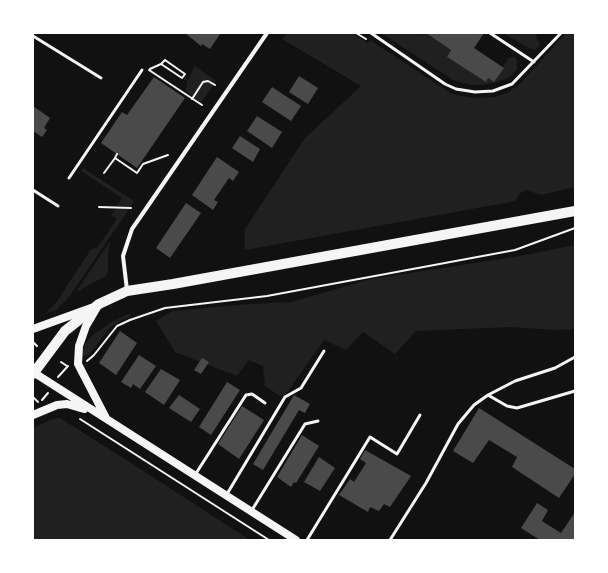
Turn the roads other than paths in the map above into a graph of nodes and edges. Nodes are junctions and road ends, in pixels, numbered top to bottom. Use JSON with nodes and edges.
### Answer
{"nodes":[{"id":1,"x":266,"y":33,"type":"edge"},
{"id":2,"x":371,"y":33,"type":"edge"},
{"id":3,"x":490,"y":33,"type":"edge"},
{"id":4,"x":561,"y":33,"type":"edge"},
{"id":5,"x":33,"y":36,"type":"edge"},
{"id":6,"x":534,"y":62,"type":"junction"},
{"id":7,"x":142,"y":70,"type":"dead end"},
{"id":8,"x":101,"y":78,"type":"dead end"},
{"id":9,"x":69,"y":178,"type":"dead end"},
{"id":10,"x":33,"y":190,"type":"edge"},
{"id":11,"x":58,"y":206,"type":"dead end"},
{"id":12,"x":575,"y":211,"type":"edge"},
{"id":13,"x":127,"y":291,"type":"junction"},
{"id":14,"x":99,"y":304,"type":"junction"},
{"id":15,"x":33,"y":329,"type":"edge"},
{"id":16,"x":324,"y":351,"type":"dead end"},
{"id":17,"x":575,"y":357,"type":"edge"},
{"id":18,"x":33,"y":373,"type":"edge"},
{"id":19,"x":575,"y":391,"type":"edge"},
{"id":20,"x":488,"y":395,"type":"junction"},
{"id":21,"x":265,"y":403,"type":"dead end"},
{"id":22,"x":33,"y":414,"type":"edge"},
{"id":23,"x":420,"y":415,"type":"dead end"},
{"id":24,"x":107,"y":419,"type":"junction"},
{"id":25,"x":318,"y":421,"type":"dead end"},
{"id":26,"x":195,"y":476,"type":"junction"},
{"id":27,"x":226,"y":496,"type":"junction"},
{"id":28,"x":251,"y":512,"type":"junction"},
{"id":29,"x":296,"y":540,"type":"edge"},
{"id":30,"x":307,"y":540,"type":"edge"},
{"id":31,"x":390,"y":540,"type":"edge"}],
"edges":[{"from":1,"to":13,"type":"street"},
{"from":2,"to":6,"type":"lane"},
{"from":3,"to":6,"type":"lane"},
{"from":4,"to":6,"type":"lane"},
{"from":5,"to":8,"type":"lane"},
{"from":7,"to":9,"type":"lane"},
{"from":10,"to":11,"type":"lane"},
{"from":12,"to":13,"type":"main road"},
{"from":13,"to":14,"type":"main road"},
{"from":14,"to":15,"type":"main road"},
{"from":14,"to":18,"type":"main road"},
{"from":14,"to":24,"type":"main road"},
{"from":16,"to":27,"type":"lane"},
{"from":17,"to":20,"type":"lane"},
{"from":18,"to":24,"type":"main road"},
{"from":19,"to":20,"type":"lane"},
{"from":20,"to":31,"type":"lane"},
{"from":21,"to":26,"type":"lane"},
{"from":22,"to":24,"type":"main road"},
{"from":23,"to":30,"type":"lane"},
{"from":24,"to":26,"type":"main road"},
{"from":25,"to":28,"type":"lane"},
{"from":26,"to":27,"type":"main road"},
{"from":27,"to":28,"type":"main road"},
{"from":28,"to":29,"type":"main road"}]}
